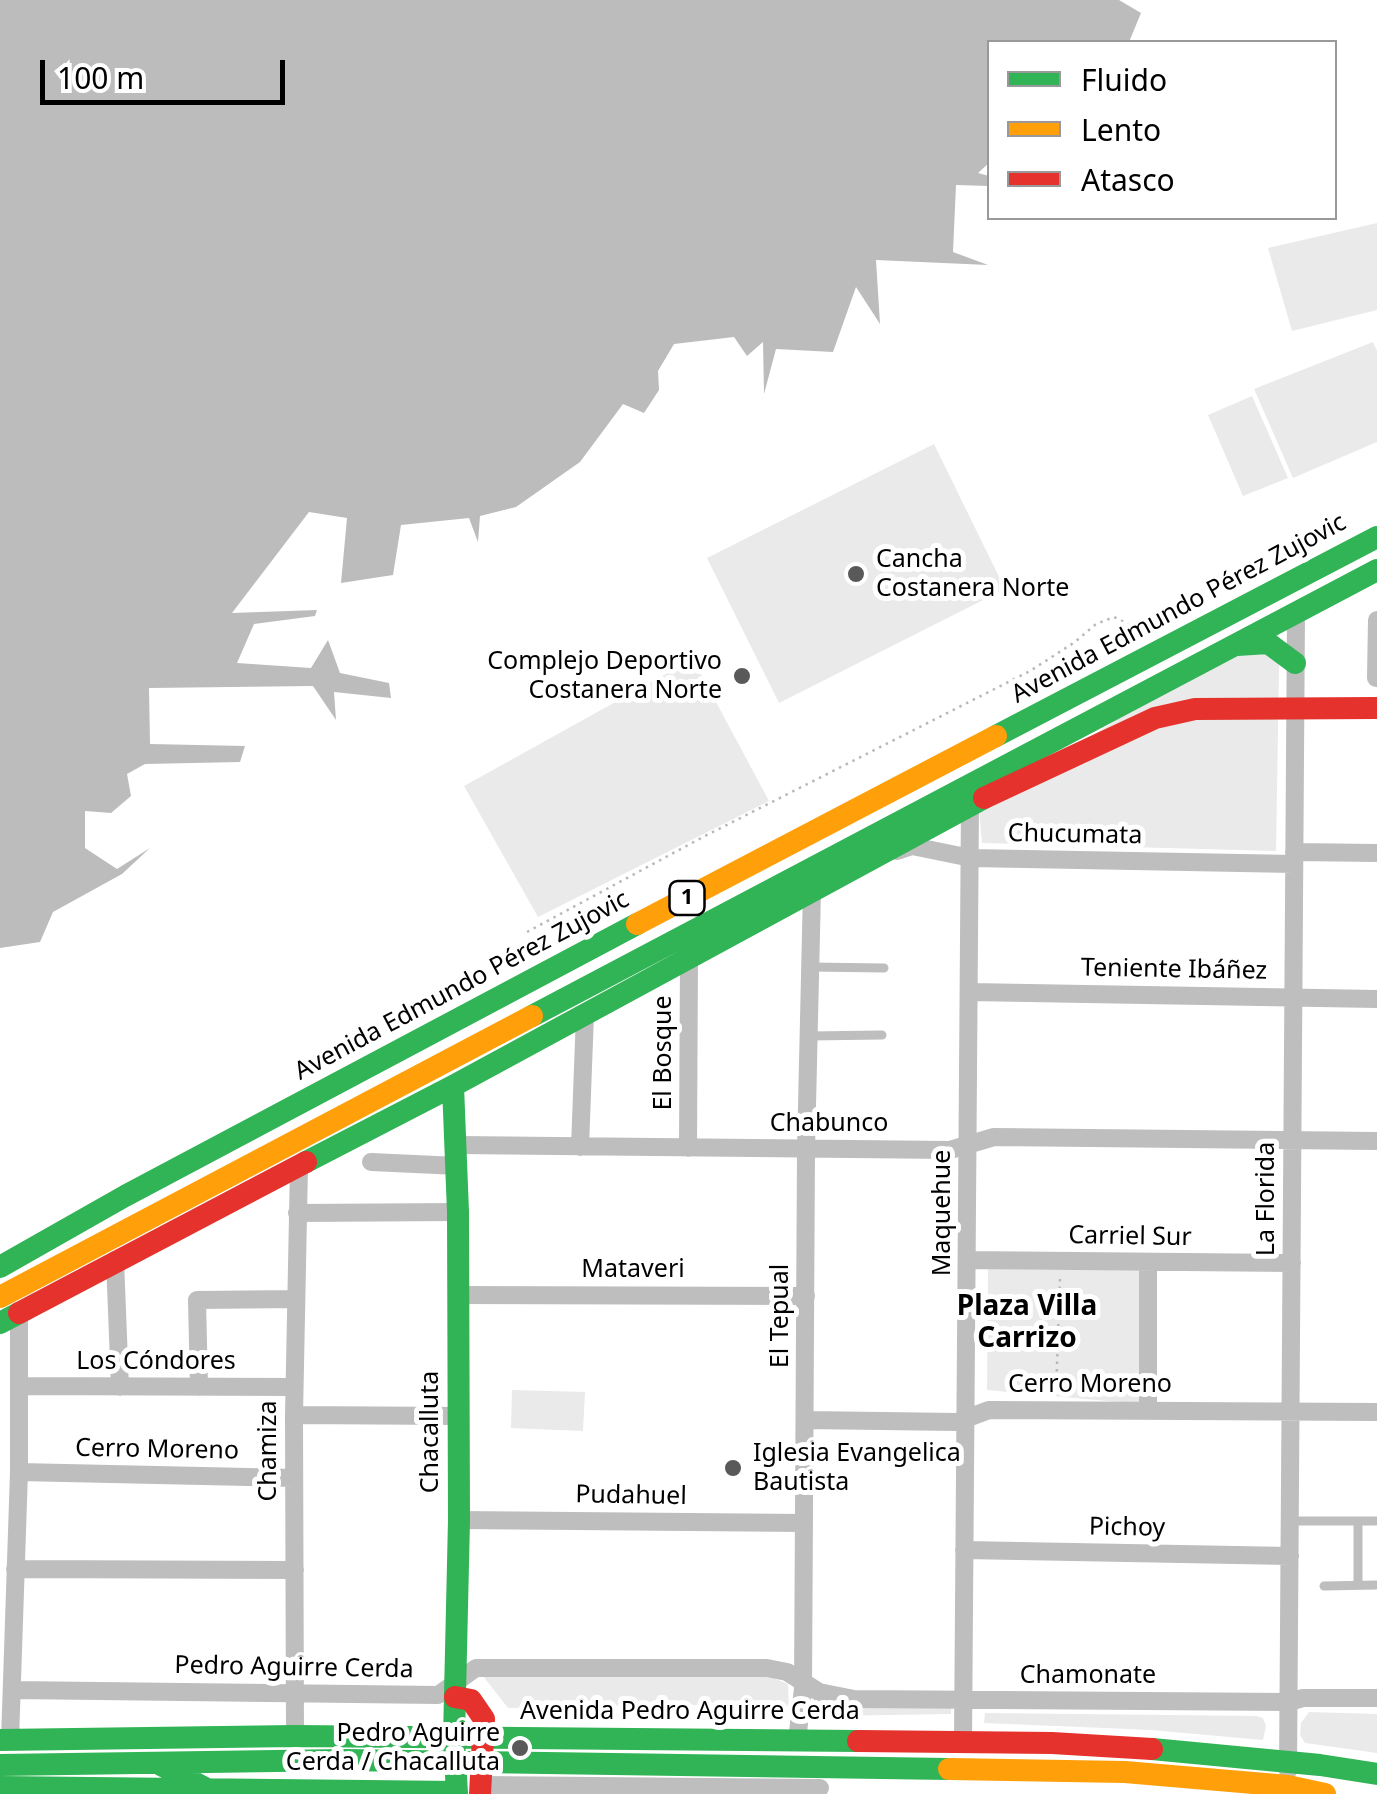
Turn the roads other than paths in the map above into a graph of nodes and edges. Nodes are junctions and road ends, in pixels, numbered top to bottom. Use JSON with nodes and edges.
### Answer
{"nodes":[{"id":1,"x":1377,"y":537,"type":"edge"},
{"id":2,"x":1377,"y":570,"type":"edge"},
{"id":3,"x":1296,"y":612,"type":"junction"},
{"id":4,"x":1377,"y":620,"type":"edge"},
{"id":5,"x":1232,"y":645,"type":"junction"},
{"id":6,"x":1295,"y":663,"type":"junction"},
{"id":7,"x":1376,"y":678,"type":"edge"},
{"id":8,"x":1377,"y":708,"type":"edge"},
{"id":9,"x":1295,"y":709,"type":"junction"},
{"id":10,"x":970,"y":804,"type":"junction"},
{"id":11,"x":1377,"y":853,"type":"edge"},
{"id":12,"x":971,"y":858,"type":"junction"},
{"id":13,"x":1294,"y":858,"type":"junction"},
{"id":14,"x":859,"y":864,"type":"junction"},
{"id":15,"x":812,"y":890,"type":"junction"},
{"id":16,"x":690,"y":958,"type":"junction"},
{"id":17,"x":811,"y":967,"type":"junction"},
{"id":18,"x":884,"y":968,"type":"dead end"},
{"id":19,"x":970,"y":992,"type":"junction"},
{"id":20,"x":1293,"y":998,"type":"junction"},
{"id":21,"x":1377,"y":999,"type":"edge"},
{"id":22,"x":585,"y":1014,"type":"junction"},
{"id":23,"x":882,"y":1035,"type":"dead end"},
{"id":24,"x":810,"y":1036,"type":"junction"},
{"id":25,"x":453,"y":1086,"type":"junction"},
{"id":26,"x":1292,"y":1139,"type":"junction"},
{"id":27,"x":1377,"y":1141,"type":"edge"},
{"id":28,"x":968,"y":1144,"type":"junction"},
{"id":29,"x":580,"y":1147,"type":"junction"},
{"id":30,"x":688,"y":1148,"type":"junction"},
{"id":31,"x":806,"y":1150,"type":"junction"},
{"id":32,"x":458,"y":1156,"type":"junction"},
{"id":33,"x":371,"y":1162,"type":"dead end"},
{"id":34,"x":299,"y":1166,"type":"junction"},
{"id":35,"x":297,"y":1212,"type":"junction"},
{"id":36,"x":458,"y":1212,"type":"junction"},
{"id":37,"x":115,"y":1260,"type":"junction"},
{"id":38,"x":967,"y":1260,"type":"junction"},
{"id":39,"x":1148,"y":1263,"type":"junction"},
{"id":40,"x":1292,"y":1263,"type":"junction"},
{"id":41,"x":0,"y":1266,"type":"edge"},
{"id":42,"x":458,"y":1294,"type":"junction"},
{"id":43,"x":806,"y":1296,"type":"junction"},
{"id":44,"x":0,"y":1297,"type":"edge"},
{"id":45,"x":295,"y":1300,"type":"junction"},
{"id":46,"x":10,"y":1318,"type":"edge"},
{"id":47,"x":18,"y":1386,"type":"junction"},
{"id":48,"x":120,"y":1386,"type":"junction"},
{"id":49,"x":198,"y":1386,"type":"junction"},
{"id":50,"x":294,"y":1386,"type":"junction"},
{"id":51,"x":1148,"y":1410,"type":"junction"},
{"id":52,"x":1290,"y":1410,"type":"junction"},
{"id":53,"x":1377,"y":1412,"type":"edge"},
{"id":54,"x":294,"y":1415,"type":"junction"},
{"id":55,"x":458,"y":1416,"type":"junction"},
{"id":56,"x":966,"y":1416,"type":"junction"},
{"id":57,"x":805,"y":1420,"type":"junction"},
{"id":58,"x":19,"y":1472,"type":"junction"},
{"id":59,"x":294,"y":1478,"type":"junction"},
{"id":60,"x":458,"y":1520,"type":"junction"},
{"id":61,"x":1290,"y":1521,"type":"junction"},
{"id":62,"x":1358,"y":1521,"type":"junction"},
{"id":63,"x":1377,"y":1521,"type":"edge"},
{"id":64,"x":804,"y":1523,"type":"junction"},
{"id":65,"x":964,"y":1550,"type":"junction"},
{"id":66,"x":1290,"y":1556,"type":"junction"},
{"id":67,"x":15,"y":1569,"type":"junction"},
{"id":68,"x":295,"y":1570,"type":"junction"},
{"id":69,"x":1358,"y":1584,"type":"junction"},
{"id":70,"x":1377,"y":1585,"type":"edge"},
{"id":71,"x":1324,"y":1586,"type":"dead end"},
{"id":72,"x":802,"y":1683,"type":"junction"},
{"id":73,"x":13,"y":1690,"type":"junction"},
{"id":74,"x":456,"y":1690,"type":"junction"},
{"id":75,"x":294,"y":1693,"type":"junction"},
{"id":76,"x":1377,"y":1698,"type":"edge"},
{"id":77,"x":962,"y":1700,"type":"junction"},
{"id":78,"x":1288,"y":1702,"type":"junction"},
{"id":79,"x":295,"y":1736,"type":"junction"},
{"id":80,"x":454,"y":1738,"type":"junction"},
{"id":81,"x":484,"y":1738,"type":"junction"},
{"id":82,"x":14,"y":1741,"type":"edge"},
{"id":83,"x":796,"y":1741,"type":"junction"},
{"id":84,"x":962,"y":1742,"type":"junction"},
{"id":85,"x":1288,"y":1761,"type":"junction"},
{"id":86,"x":159,"y":1764,"type":"junction"},
{"id":87,"x":0,"y":1765,"type":"edge"},
{"id":88,"x":762,"y":1767,"type":"junction"},
{"id":89,"x":1377,"y":1774,"type":"edge"},
{"id":90,"x":32,"y":1782,"type":"edge"},
{"id":91,"x":469,"y":1782,"type":"edge"},
{"id":92,"x":821,"y":1783,"type":"edge"},
{"id":93,"x":1288,"y":1786,"type":"junction"},
{"id":94,"x":0,"y":1787,"type":"edge"},
{"id":95,"x":208,"y":1789,"type":"junction"},
{"id":96,"x":341,"y":1792,"type":"edge"},
{"id":97,"x":1325,"y":1794,"type":"edge"}],
"edges":[{"from":1,"to":41,"type":"main road","name":"Avenida Edmundo Pérez Zujovic","number":"1"},
{"from":2,"to":3,"type":"main road","number":"1"},
{"from":3,"to":5,"type":"main road","number":"1"},
{"from":3,"to":6,"type":"street","name":"La Florida"},
{"from":4,"to":7,"type":"street"},
{"from":5,"to":6,"type":"main road"},
{"from":5,"to":44,"type":"main road","number":"1"},
{"from":6,"to":9,"type":"street","name":"La Florida"},
{"from":8,"to":9,"type":"main road"},
{"from":9,"to":10,"type":"main road"},
{"from":9,"to":13,"type":"street","name":"La Florida"},
{"from":10,"to":12,"type":"street","name":"Maquehue"},
{"from":10,"to":14,"type":"main road"},
{"from":11,"to":13,"type":"street","name":"Chucumata"},
{"from":12,"to":13,"type":"street","name":"Chucumata"},
{"from":12,"to":14,"type":"street","name":"Chucumata"},
{"from":12,"to":19,"type":"street","name":"Maquehue"},
{"from":13,"to":20,"type":"street","name":"La Florida"},
{"from":14,"to":15,"type":"main road"},
{"from":15,"to":16,"type":"main road"},
{"from":15,"to":17,"type":"street","name":"El Tepual"},
{"from":16,"to":22,"type":"main road"},
{"from":16,"to":30,"type":"street","name":"El Bosque"},
{"from":17,"to":18,"type":"lane"},
{"from":17,"to":24,"type":"street","name":"El Tepual"},
{"from":19,"to":20,"type":"street","name":"Teniente Ibáñez"},
{"from":19,"to":28,"type":"street","name":"Maquehue"},
{"from":20,"to":21,"type":"street","name":"Teniente Ibáñez"},
{"from":20,"to":26,"type":"street","name":"La Florida"},
{"from":22,"to":25,"type":"main road"},
{"from":22,"to":29,"type":"street"},
{"from":23,"to":24,"type":"lane"},
{"from":24,"to":31,"type":"street","name":"El Tepual"},
{"from":25,"to":32,"type":"main road","name":"Chacalluta"},
{"from":25,"to":34,"type":"main road"},
{"from":26,"to":27,"type":"street","name":"Chabunco"},
{"from":26,"to":28,"type":"street","name":"Chabunco"},
{"from":26,"to":40,"type":"street","name":"La Florida"},
{"from":28,"to":31,"type":"street","name":"Chabunco"},
{"from":28,"to":38,"type":"street","name":"Maquehue"},
{"from":29,"to":30,"type":"street","name":"Chabunco"},
{"from":29,"to":32,"type":"street","name":"Chabunco"},
{"from":30,"to":31,"type":"street","name":"Chabunco"},
{"from":31,"to":43,"type":"street","name":"El Tepual"},
{"from":32,"to":33,"type":"street"},
{"from":32,"to":36,"type":"main road","name":"Chacalluta"},
{"from":34,"to":35,"type":"street","name":"Chamiza"},
{"from":34,"to":37,"type":"main road"},
{"from":35,"to":36,"type":"street"},
{"from":35,"to":45,"type":"street","name":"Chamiza"},
{"from":36,"to":42,"type":"main road","name":"Chacalluta"},
{"from":37,"to":46,"type":"main road"},
{"from":37,"to":48,"type":"street"},
{"from":38,"to":39,"type":"street","name":"Carriel Sur"},
{"from":38,"to":56,"type":"street","name":"Maquehue"},
{"from":39,"to":40,"type":"street","name":"Carriel Sur"},
{"from":39,"to":51,"type":"street"},
{"from":40,"to":52,"type":"street","name":"La Florida"},
{"from":42,"to":43,"type":"street","name":"Mataveri"},
{"from":42,"to":55,"type":"main road","name":"Chacalluta"},
{"from":43,"to":57,"type":"street","name":"El Tepual"},
{"from":45,"to":49,"type":"street"},
{"from":45,"to":50,"type":"street","name":"Chamiza"},
{"from":46,"to":47,"type":"street"},
{"from":47,"to":48,"type":"street","name":"Los Cóndores"},
{"from":47,"to":58,"type":"street"},
{"from":48,"to":49,"type":"street","name":"Los Cóndores"},
{"from":49,"to":50,"type":"street","name":"Los Cóndores"},
{"from":50,"to":54,"type":"street","name":"Chamiza"},
{"from":51,"to":52,"type":"street","name":"Cerro Moreno"},
{"from":51,"to":56,"type":"street","name":"Cerro Moreno"},
{"from":52,"to":53,"type":"street","name":"Cerro Moreno"},
{"from":52,"to":61,"type":"street","name":"La Florida"},
{"from":54,"to":55,"type":"street"},
{"from":54,"to":59,"type":"street","name":"Chamiza"},
{"from":55,"to":60,"type":"main road","name":"Chacalluta"},
{"from":56,"to":57,"type":"street","name":"Cerro Moreno"},
{"from":56,"to":65,"type":"street","name":"Maquehue"},
{"from":57,"to":64,"type":"street","name":"El Tepual"},
{"from":58,"to":59,"type":"street","name":"Cerro Moreno"},
{"from":58,"to":67,"type":"street"},
{"from":59,"to":68,"type":"street","name":"Chamiza"},
{"from":60,"to":64,"type":"street","name":"Pudahuel"},
{"from":60,"to":74,"type":"main road","name":"Chacalluta"},
{"from":61,"to":62,"type":"lane"},
{"from":61,"to":66,"type":"street","name":"La Florida"},
{"from":62,"to":63,"type":"lane"},
{"from":62,"to":69,"type":"lane"},
{"from":64,"to":72,"type":"street","name":"El Tepual"},
{"from":65,"to":66,"type":"street","name":"Pichoy"},
{"from":65,"to":77,"type":"street","name":"Maquehue"},
{"from":66,"to":78,"type":"street","name":"La Florida"},
{"from":67,"to":68,"type":"street"},
{"from":67,"to":73,"type":"street"},
{"from":68,"to":75,"type":"street","name":"Chamiza"},
{"from":69,"to":70,"type":"lane"},
{"from":69,"to":71,"type":"lane"},
{"from":72,"to":74,"type":"street","name":"Pedro Aguirre Cerda"},
{"from":72,"to":77,"type":"street","name":"Chamonate"},
{"from":72,"to":83,"type":"street","name":"El Tepual"},
{"from":73,"to":75,"type":"street","name":"Pedro Aguirre Cerda"},
{"from":73,"to":82,"type":"street"},
{"from":74,"to":75,"type":"street","name":"Pedro Aguirre Cerda"},
{"from":74,"to":80,"type":"main road","name":"Chacalluta"},
{"from":74,"to":81,"type":"main road"},
{"from":75,"to":79,"type":"street","name":"Chamiza"},
{"from":76,"to":78,"type":"street","name":"Chamonate"},
{"from":77,"to":78,"type":"street","name":"Chamonate"},
{"from":77,"to":84,"type":"street","name":"Maquehue"},
{"from":78,"to":85,"type":"street","name":"La Florida"},
{"from":79,"to":80,"type":"main road","name":"Avenida Pedro Aguirre Cerda"},
{"from":79,"to":82,"type":"main road","name":"Avenida Pedro Aguirre Cerda"},
{"from":80,"to":81,"type":"main road","name":"Avenida Pedro Aguirre Cerda"},
{"from":80,"to":91,"type":"main road","name":"Chacalluta"},
{"from":81,"to":83,"type":"main road","name":"Avenida Pedro Aguirre Cerda"},
{"from":81,"to":91,"type":"main road"},
{"from":82,"to":90,"type":"main road"},
{"from":83,"to":84,"type":"main road","name":"Avenida Pedro Aguirre Cerda"},
{"from":83,"to":88,"type":"main road"},
{"from":84,"to":85,"type":"main road","name":"Avenida Pedro Aguirre Cerda"},
{"from":85,"to":89,"type":"main road","name":"Avenida Pedro Aguirre Cerda"},
{"from":85,"to":93,"type":"street","name":"La Florida"},
{"from":86,"to":90,"type":"main road"},
{"from":86,"to":91,"type":"main road"},
{"from":86,"to":95,"type":"main road"},
{"from":87,"to":90,"type":"main road"},
{"from":88,"to":91,"type":"main road"},
{"from":88,"to":92,"type":"main road"},
{"from":90,"to":94,"type":"main road"},
{"from":90,"to":95,"type":"main road"},
{"from":91,"to":92,"type":"street"},
{"from":91,"to":96,"type":"main road"},
{"from":92,"to":93,"type":"main road"},
{"from":93,"to":97,"type":"main road"},
{"from":95,"to":96,"type":"main road"}]}
